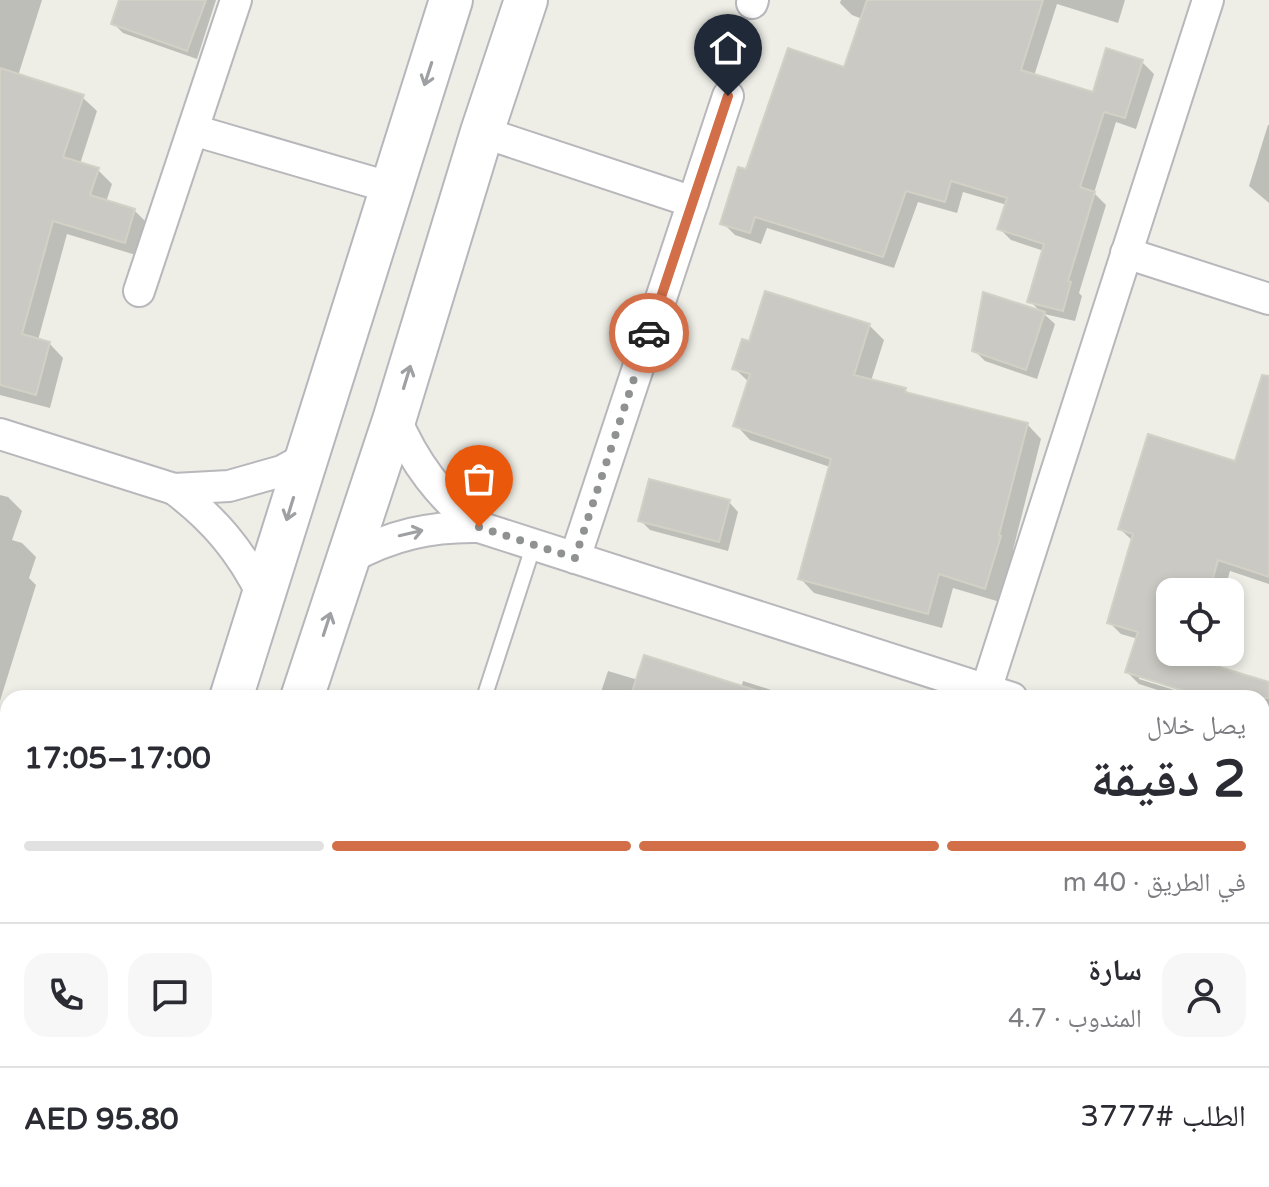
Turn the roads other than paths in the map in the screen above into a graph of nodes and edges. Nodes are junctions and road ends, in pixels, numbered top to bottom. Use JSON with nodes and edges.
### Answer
{"nodes":[{"id":1,"x":236,"y":0,"type":"edge"},
{"id":2,"x":451,"y":0,"type":"edge"},
{"id":3,"x":499,"y":0,"type":"edge"},
{"id":4,"x":526,"y":0,"type":"edge"},
{"id":5,"x":1208,"y":0,"type":"edge"},
{"id":6,"x":728,"y":96,"type":"dead end"},
{"id":7,"x":193,"y":130,"type":"junction"},
{"id":8,"x":482,"y":132,"type":"junction"},
{"id":9,"x":392,"y":188,"type":"junction"},
{"id":10,"x":693,"y":202,"type":"junction"},
{"id":11,"x":1126,"y":253,"type":"junction"},
{"id":12,"x":139,"y":291,"type":"dead end"},
{"id":13,"x":1269,"y":299,"type":"edge"},
{"id":14,"x":395,"y":417,"type":"junction"},
{"id":15,"x":0,"y":434,"type":"edge"},
{"id":16,"x":306,"y":458,"type":"junction"},
{"id":17,"x":174,"y":489,"type":"junction"},
{"id":18,"x":479,"y":527,"type":"junction"},
{"id":19,"x":534,"y":544,"type":"junction"},
{"id":20,"x":575,"y":558,"type":"junction"},
{"id":21,"x":348,"y":559,"type":"junction"},
{"id":22,"x":263,"y":596,"type":"junction"},
{"id":23,"x":234,"y":690,"type":"edge"},
{"id":24,"x":305,"y":690,"type":"edge"},
{"id":25,"x":487,"y":690,"type":"edge"},
{"id":26,"x":987,"y":690,"type":"edge"},
{"id":27,"x":1000,"y":690,"type":"edge"}],
"edges":[{"from":1,"to":7,"type":"street"},
{"from":2,"to":9,"type":"main road","one_way":true},
{"from":3,"to":8,"type":"main road"},
{"from":4,"to":8,"type":"main road"},
{"from":5,"to":11,"type":"street"},
{"from":6,"to":10,"type":"street"},
{"from":7,"to":9,"type":"street"},
{"from":7,"to":12,"type":"street"},
{"from":8,"to":10,"type":"street"},
{"from":14,"to":8,"type":"main road","one_way":true},
{"from":9,"to":16,"type":"main road"},
{"from":10,"to":20,"type":"street"},
{"from":11,"to":13,"type":"street"},
{"from":11,"to":27,"type":"street"},
{"from":14,"to":18,"type":"street"},
{"from":14,"to":21,"type":"main road"},
{"from":15,"to":17,"type":"street"},
{"from":16,"to":17,"type":"street"},
{"from":16,"to":22,"type":"main road","one_way":true},
{"from":17,"to":22,"type":"street"},
{"from":18,"to":19,"type":"street"},
{"from":21,"to":18,"type":"street","one_way":true},
{"from":19,"to":20,"type":"street"},
{"from":19,"to":25,"type":"lane"},
{"from":20,"to":26,"type":"street"},
{"from":24,"to":21,"type":"main road","one_way":true},
{"from":22,"to":23,"type":"main road"}]}
